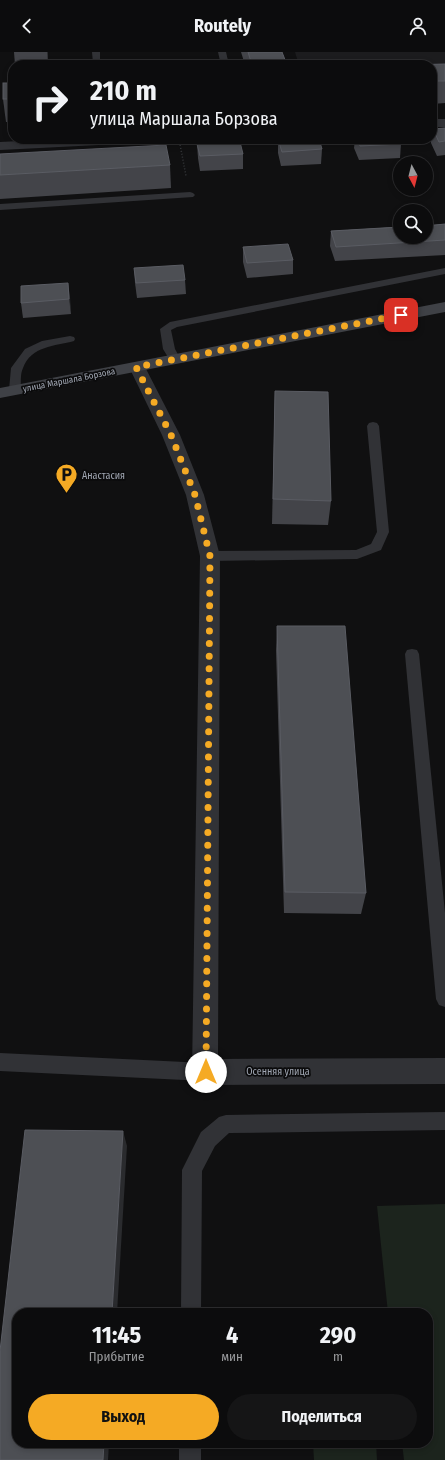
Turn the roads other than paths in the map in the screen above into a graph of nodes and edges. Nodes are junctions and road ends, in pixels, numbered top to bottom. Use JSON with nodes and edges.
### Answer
{"nodes":[{"id":1,"x":39,"y":144,"type":"edge"},
{"id":2,"x":0,"y":146,"type":"edge"},
{"id":3,"x":190,"y":195,"type":"road end"},
{"id":4,"x":0,"y":207,"type":"edge"},
{"id":5,"x":445,"y":271,"type":"edge"},
{"id":6,"x":445,"y":307,"type":"edge"},
{"id":7,"x":70,"y":339,"type":"dead end"},
{"id":8,"x":175,"y":360,"type":"junction"},
{"id":9,"x":136,"y":367,"type":"junction"},
{"id":10,"x":7,"y":391,"type":"edge"},
{"id":11,"x":373,"y":426,"type":"dead end"},
{"id":12,"x":210,"y":556,"type":"junction"},
{"id":13,"x":412,"y":654,"type":"dead end"},
{"id":14,"x":445,"y":999,"type":"edge"},
{"id":15,"x":0,"y":1062,"type":"edge"},
{"id":16,"x":445,"y":1071,"type":"edge"},
{"id":17,"x":206,"y":1072,"type":"junction"},
{"id":18,"x":445,"y":1122,"type":"edge"},
{"id":19,"x":191,"y":1308,"type":"edge"},
{"id":20,"x":190,"y":1448,"type":"edge"},
{"id":21,"x":190,"y":1460,"type":"edge"}],
"edges":[{"from":1,"to":2,"type":"street"},
{"from":3,"to":4,"type":"lane"},
{"from":5,"to":8,"type":"lane"},
{"from":6,"to":8,"type":"main road","name":"улица Маршала Борзова"},
{"from":7,"to":10,"type":"lane"},
{"from":8,"to":9,"type":"main road","name":"улица Маршала Борзова"},
{"from":9,"to":10,"type":"main road","name":"улица Маршала Борзова"},
{"from":9,"to":12,"type":"street"},
{"from":11,"to":12,"type":"lane"},
{"from":12,"to":17,"type":"street"},
{"from":13,"to":14,"type":"lane"},
{"from":15,"to":17,"type":"lane"},
{"from":16,"to":17,"type":"street","name":"Осенняя улица"},
{"from":18,"to":19,"type":"lane"},
{"from":20,"to":21,"type":"lane"}]}
